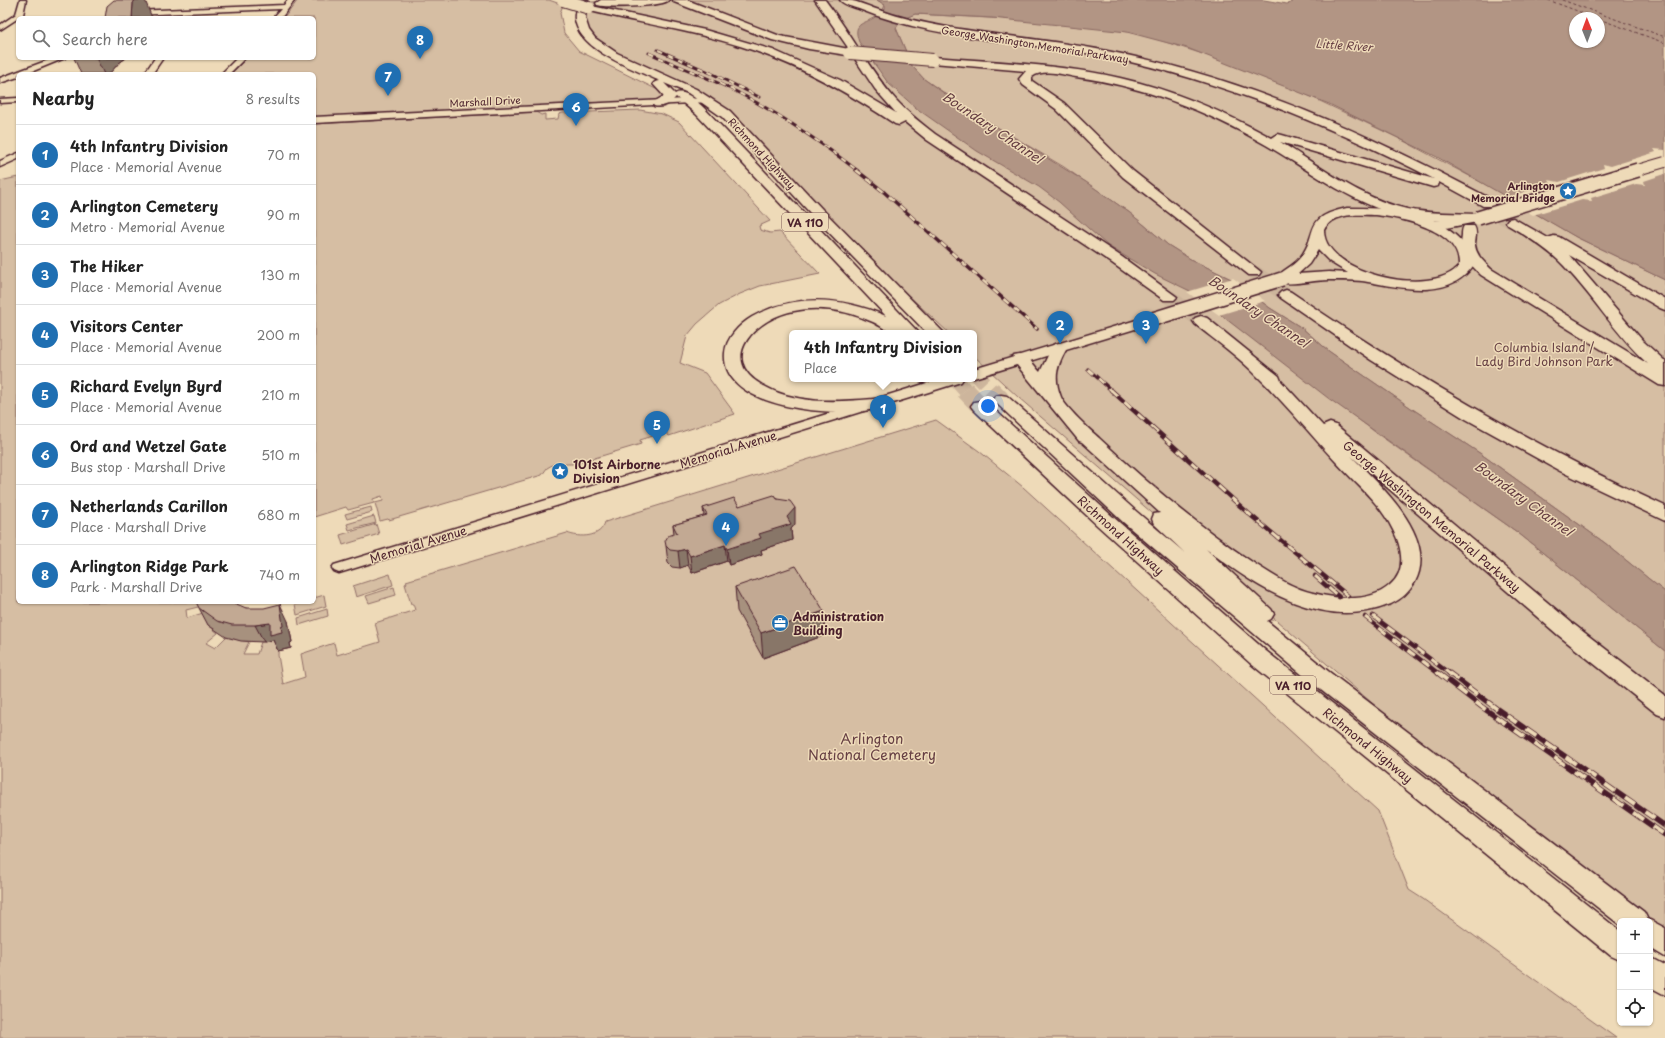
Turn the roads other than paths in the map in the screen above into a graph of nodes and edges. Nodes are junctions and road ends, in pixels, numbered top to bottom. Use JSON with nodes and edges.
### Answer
{"nodes":[{"id":1,"x":23,"y":0,"type":"edge"},
{"id":2,"x":292,"y":0,"type":"edge"},
{"id":3,"x":563,"y":0,"type":"edge"},
{"id":4,"x":572,"y":0,"type":"edge"},
{"id":5,"x":664,"y":0,"type":"edge"},
{"id":6,"x":678,"y":0,"type":"edge"},
{"id":7,"x":820,"y":0,"type":"edge"},
{"id":8,"x":845,"y":0,"type":"edge"},
{"id":9,"x":199,"y":1,"type":"dead end"},
{"id":10,"x":587,"y":3,"type":"edge"},
{"id":11,"x":284,"y":5,"type":"edge"},
{"id":12,"x":193,"y":11,"type":"junction"},
{"id":13,"x":125,"y":14,"type":"edge"},
{"id":14,"x":568,"y":14,"type":"dead end"},
{"id":15,"x":18,"y":16,"type":"edge"},
{"id":16,"x":189,"y":16,"type":"edge"},
{"id":17,"x":274,"y":16,"type":"edge"},
{"id":18,"x":278,"y":16,"type":"edge"},
{"id":19,"x":16,"y":17,"type":"edge"},
{"id":20,"x":0,"y":28,"type":"edge"},
{"id":21,"x":980,"y":34,"type":"junction"},
{"id":22,"x":574,"y":35,"type":"dead end"},
{"id":23,"x":56,"y":60,"type":"edge"},
{"id":24,"x":158,"y":60,"type":"edge"},
{"id":25,"x":239,"y":60,"type":"edge"},
{"id":26,"x":1056,"y":70,"type":"junction"},
{"id":27,"x":1129,"y":70,"type":"dead end"},
{"id":28,"x":23,"y":72,"type":"edge"},
{"id":29,"x":149,"y":72,"type":"edge"},
{"id":30,"x":227,"y":72,"type":"edge"},
{"id":31,"x":16,"y":75,"type":"edge"},
{"id":32,"x":1140,"y":75,"type":"dead end"},
{"id":33,"x":0,"y":81,"type":"edge"},
{"id":34,"x":659,"y":84,"type":"junction"},
{"id":35,"x":16,"y":100,"type":"edge"},
{"id":36,"x":0,"y":101,"type":"edge"},
{"id":37,"x":689,"y":101,"type":"junction"},
{"id":38,"x":658,"y":103,"type":"junction"},
{"id":39,"x":703,"y":106,"type":"junction"},
{"id":40,"x":1205,"y":108,"type":"junction"},
{"id":41,"x":1221,"y":115,"type":"junction"},
{"id":42,"x":316,"y":120,"type":"edge"},
{"id":43,"x":16,"y":151,"type":"edge"},
{"id":44,"x":0,"y":155,"type":"edge"},
{"id":45,"x":959,"y":156,"type":"junction"},
{"id":46,"x":16,"y":157,"type":"edge"},
{"id":47,"x":1665,"y":162,"type":"edge"},
{"id":48,"x":0,"y":164,"type":"edge"},
{"id":49,"x":1357,"y":193,"type":"junction"},
{"id":50,"x":1398,"y":214,"type":"junction"},
{"id":51,"x":1429,"y":224,"type":"junction"},
{"id":52,"x":1474,"y":224,"type":"junction"},
{"id":53,"x":1317,"y":235,"type":"junction"},
{"id":54,"x":1464,"y":257,"type":"junction"},
{"id":55,"x":1254,"y":272,"type":"tunnel mouth"},
{"id":56,"x":1380,"y":281,"type":"junction"},
{"id":57,"x":1287,"y":282,"type":"junction"},
{"id":58,"x":1513,"y":289,"type":"junction"},
{"id":59,"x":1169,"y":297,"type":"tunnel mouth"},
{"id":60,"x":1665,"y":305,"type":"edge"},
{"id":61,"x":1201,"y":321,"type":"tunnel mouth"},
{"id":62,"x":900,"y":330,"type":"edge"},
{"id":63,"x":908,"y":330,"type":"edge"},
{"id":64,"x":933,"y":330,"type":"edge"},
{"id":65,"x":1059,"y":348,"type":"junction"},
{"id":66,"x":1020,"y":359,"type":"junction"},
{"id":67,"x":1665,"y":370,"type":"edge"},
{"id":68,"x":1263,"y":372,"type":"junction"},
{"id":69,"x":977,"y":373,"type":"edge"},
{"id":70,"x":1665,"y":381,"type":"edge"},
{"id":71,"x":946,"y":382,"type":"edge"},
{"id":72,"x":1001,"y":400,"type":"tunnel mouth"},
{"id":73,"x":1057,"y":402,"type":"junction"},
{"id":74,"x":874,"y":404,"type":"junction"},
{"id":75,"x":980,"y":406,"type":"tunnel mouth"},
{"id":76,"x":1077,"y":427,"type":"junction"},
{"id":77,"x":1665,"y":514,"type":"edge"},
{"id":78,"x":339,"y":568,"type":"dead end"},
{"id":79,"x":1665,"y":708,"type":"edge"},
{"id":80,"x":1428,"y":762,"type":"junction"},
{"id":81,"x":1631,"y":918,"type":"edge"},
{"id":82,"x":1653,"y":934,"type":"edge"},
{"id":83,"x":1665,"y":944,"type":"edge"},
{"id":84,"x":1617,"y":945,"type":"edge"},
{"id":85,"x":1653,"y":972,"type":"edge"},
{"id":86,"x":1665,"y":982,"type":"edge"}],
"edges":[{"from":1,"to":15,"type":"street"},
{"from":2,"to":11,"type":"street"},
{"from":3,"to":10,"type":"highway","bridge":true},
{"from":4,"to":10,"type":"highway"},
{"from":4,"to":14,"type":"highway"},
{"from":5,"to":10,"type":"highway"},
{"from":6,"to":26,"type":"highway","bridge":true},
{"from":7,"to":45,"type":"highway"},
{"from":8,"to":21,"type":"highway","name":"George Washington Memorial Parkway"},
{"from":9,"to":12,"type":"street"},
{"from":10,"to":39,"type":"highway","name":"Richmond Highway","number":"VA 110"},
{"from":10,"to":45,"type":"highway"},
{"from":11,"to":12,"type":"street"},
{"from":11,"to":17,"type":"street"},
{"from":11,"to":18,"type":"street"},
{"from":12,"to":13,"type":"street"},
{"from":12,"to":16,"type":"street"},
{"from":19,"to":20,"type":"street"},
{"from":21,"to":27,"type":"highway"},
{"from":21,"to":41,"type":"highway","name":"George Washington Memorial Parkway"},
{"from":22,"to":34,"type":"highway","name":"Richmond Highway","number":"VA 110"},
{"from":23,"to":28,"type":"street"},
{"from":24,"to":29,"type":"street"},
{"from":25,"to":30,"type":"street"},
{"from":26,"to":40,"type":"highway"},
{"from":26,"to":55,"type":"highway"},
{"from":31,"to":33,"type":"street"},
{"from":32,"to":40,"type":"highway"},
{"from":34,"to":37,"type":"highway","name":"Richmond Highway","number":"VA 110"},
{"from":34,"to":38,"type":"highway"},
{"from":35,"to":36,"type":"street"},
{"from":37,"to":38,"type":"street","name":"Marshall Drive"},
{"from":37,"to":39,"type":"highway","name":"Richmond Highway","number":"VA 110"},
{"from":38,"to":39,"type":"street","name":"Marshall Drive"},
{"from":38,"to":42,"type":"street","name":"Marshall Drive"},
{"from":39,"to":63,"type":"highway","name":"Richmond Highway","number":"VA 110"},
{"from":39,"to":64,"type":"highway","name":"Richmond Highway","number":"VA 110"},
{"from":40,"to":41,"type":"highway"},
{"from":41,"to":49,"type":"highway"},
{"from":43,"to":44,"type":"street"},
{"from":45,"to":59,"type":"highway"},
{"from":46,"to":48,"type":"street"},
{"from":47,"to":52,"type":"main road","bridge":true},
{"from":49,"to":50,"type":"highway"},
{"from":49,"to":52,"type":"highway"},
{"from":50,"to":51,"type":"main road"},
{"from":50,"to":53,"type":"main road"},
{"from":51,"to":52,"type":"main road"},
{"from":51,"to":54,"type":"main road"},
{"from":52,"to":54,"type":"main road"},
{"from":52,"to":58,"type":"highway"},
{"from":53,"to":56,"type":"main road"},
{"from":53,"to":57,"type":"main road"},
{"from":54,"to":56,"type":"main road"},
{"from":54,"to":58,"type":"highway"},
{"from":56,"to":57,"type":"main road"},
{"from":57,"to":65,"type":"main road","bridge":true},
{"from":57,"to":77,"type":"highway"},
{"from":58,"to":70,"type":"highway"},
{"from":60,"to":67,"type":"highway"},
{"from":61,"to":68,"type":"highway","name":"George Washington Memorial Parkway"},
{"from":62,"to":74,"type":"highway"},
{"from":65,"to":66,"type":"main road"},
{"from":65,"to":73,"type":"highway"},
{"from":66,"to":69,"type":"main road"},
{"from":66,"to":73,"type":"highway"},
{"from":68,"to":76,"type":"highway"},
{"from":68,"to":79,"type":"highway","name":"George Washington Memorial Parkway"},
{"from":71,"to":74,"type":"main road","name":"Memorial Avenue"},
{"from":72,"to":80,"type":"highway","name":"Richmond Highway","number":"VA 110"},
{"from":73,"to":76,"type":"highway"},
{"from":74,"to":78,"type":"street","name":"Memorial Avenue"},
{"from":75,"to":84,"type":"highway","name":"Richmond Highway","number":"VA 110"},
{"from":76,"to":80,"type":"highway"},
{"from":80,"to":81,"type":"highway","name":"Richmond Highway","number":"VA 110"},
{"from":82,"to":83,"type":"highway"},
{"from":85,"to":86,"type":"highway"}]}
